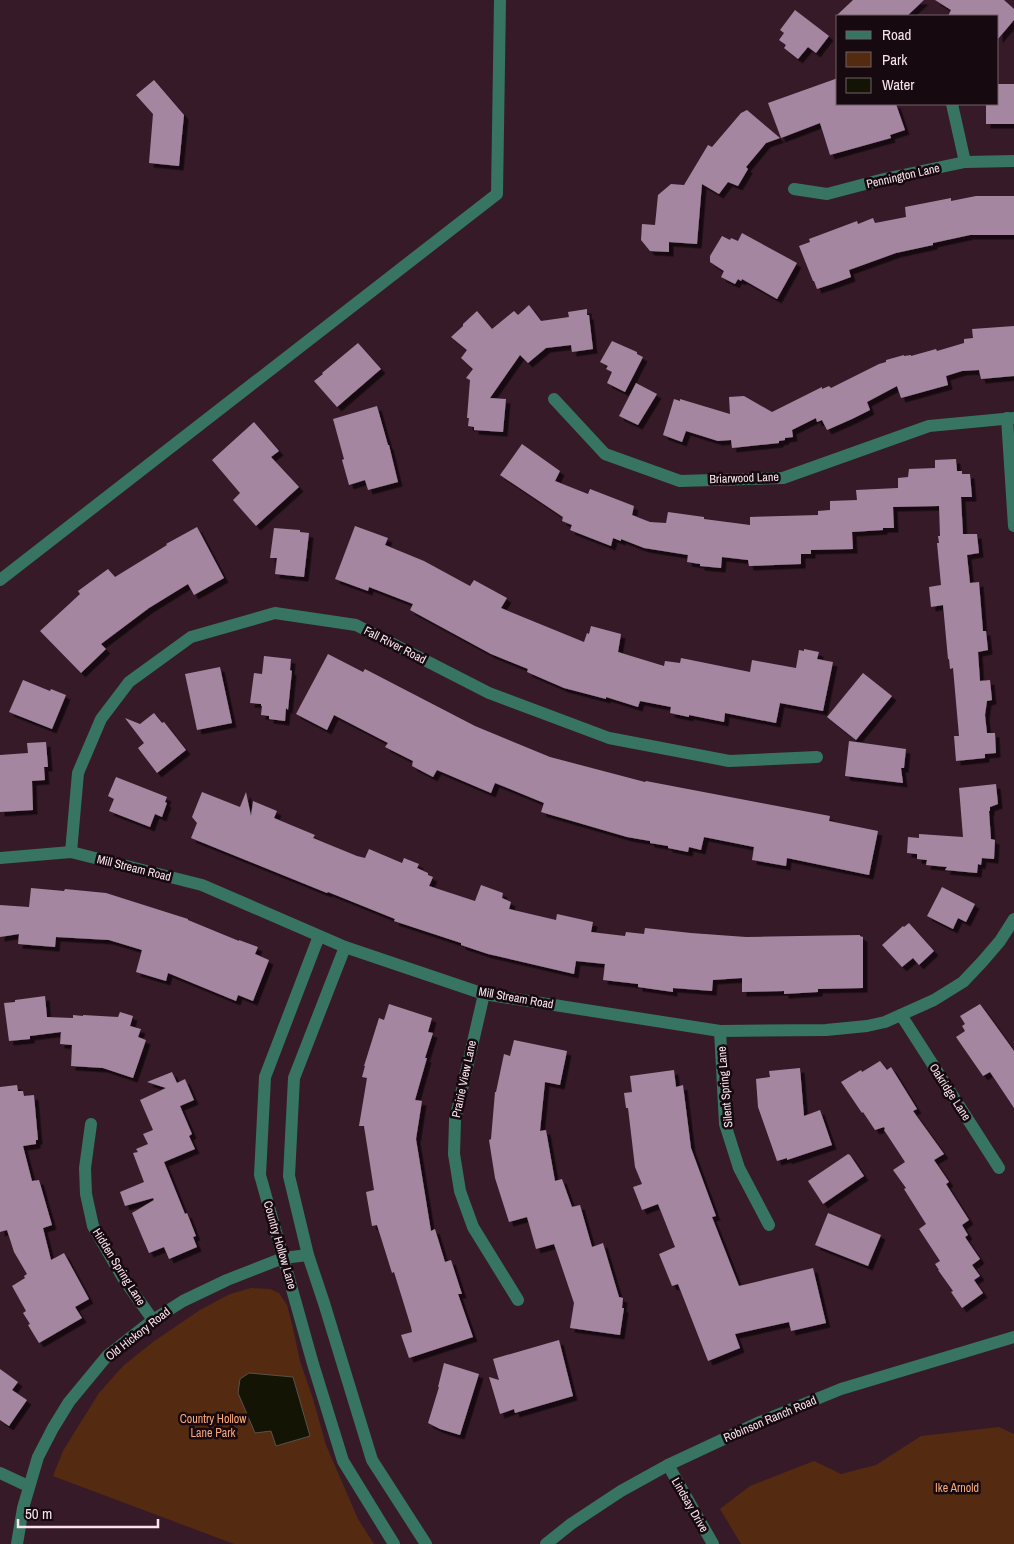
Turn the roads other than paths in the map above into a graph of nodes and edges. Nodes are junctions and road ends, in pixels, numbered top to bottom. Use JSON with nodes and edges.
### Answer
{"nodes":[{"id":1,"x":500,"y":0,"type":"edge"},
{"id":2,"x":952,"y":105,"type":"edge"},
{"id":3,"x":1014,"y":160,"type":"edge"},
{"id":4,"x":965,"y":162,"type":"junction"},
{"id":5,"x":794,"y":189,"type":"dead end"},
{"id":6,"x":554,"y":399,"type":"dead end"},
{"id":7,"x":1010,"y":418,"type":"edge"},
{"id":8,"x":1014,"y":526,"type":"edge"},
{"id":9,"x":0,"y":580,"type":"edge"},
{"id":10,"x":817,"y":757,"type":"dead end"},
{"id":11,"x":70,"y":852,"type":"junction"},
{"id":12,"x":0,"y":858,"type":"edge"},
{"id":13,"x":1014,"y":919,"type":"edge"},
{"id":14,"x":319,"y":936,"type":"junction"},
{"id":15,"x":345,"y":947,"type":"junction"},
{"id":16,"x":484,"y":994,"type":"junction"},
{"id":17,"x":901,"y":1015,"type":"junction"},
{"id":18,"x":720,"y":1031,"type":"junction"},
{"id":19,"x":91,"y":1124,"type":"dead end"},
{"id":20,"x":999,"y":1168,"type":"dead end"},
{"id":21,"x":770,"y":1225,"type":"dead end"},
{"id":22,"x":308,"y":1255,"type":"junction"},
{"id":23,"x":283,"y":1258,"type":"junction"},
{"id":24,"x":518,"y":1300,"type":"dead end"},
{"id":25,"x":153,"y":1320,"type":"junction"},
{"id":26,"x":1014,"y":1337,"type":"edge"},
{"id":27,"x":668,"y":1465,"type":"junction"},
{"id":28,"x":0,"y":1473,"type":"edge"},
{"id":29,"x":28,"y":1486,"type":"junction"},
{"id":30,"x":16,"y":1544,"type":"edge"},
{"id":31,"x":394,"y":1544,"type":"edge"},
{"id":32,"x":426,"y":1544,"type":"edge"},
{"id":33,"x":546,"y":1544,"type":"edge"},
{"id":34,"x":713,"y":1544,"type":"edge"}],
"edges":[{"from":1,"to":9,"type":"street"},
{"from":2,"to":4,"type":"street"},
{"from":3,"to":4,"type":"street","name":"Pennington Lane"},
{"from":4,"to":5,"type":"street","name":"Pennington Lane"},
{"from":6,"to":7,"type":"street","name":"Briarwood Lane"},
{"from":7,"to":8,"type":"street"},
{"from":10,"to":11,"type":"street","name":"Fall River Road"},
{"from":11,"to":12,"type":"street","name":"Mill Stream Road"},
{"from":11,"to":14,"type":"street","name":"Mill Stream Road"},
{"from":13,"to":17,"type":"street","name":"Mill Stream Road"},
{"from":14,"to":15,"type":"street","name":"Mill Stream Road"},
{"from":14,"to":23,"type":"street","name":"Country Hollow Lane"},
{"from":15,"to":16,"type":"street","name":"Mill Stream Road"},
{"from":15,"to":22,"type":"street","name":"Country Hollow Lane"},
{"from":16,"to":18,"type":"street","name":"Mill Stream Road"},
{"from":16,"to":24,"type":"street","name":"Prairie View Lane"},
{"from":17,"to":18,"type":"street","name":"Mill Stream Road"},
{"from":17,"to":20,"type":"street","name":"Oakridge Lane"},
{"from":18,"to":21,"type":"street","name":"Silent Spring Lane"},
{"from":19,"to":25,"type":"street","name":"Hidden Spring Lane"},
{"from":22,"to":23,"type":"street","name":"Old Hickory Road"},
{"from":22,"to":32,"type":"street","name":"Country Hollow Lane"},
{"from":23,"to":25,"type":"street","name":"Old Hickory Road"},
{"from":23,"to":31,"type":"street","name":"Country Hollow Lane"},
{"from":25,"to":29,"type":"street","name":"Old Hickory Road"},
{"from":26,"to":27,"type":"street","name":"Robinson Ranch Road"},
{"from":27,"to":33,"type":"street","name":"Robinson Ranch Road"},
{"from":27,"to":34,"type":"street","name":"Lindsay Drive"},
{"from":28,"to":29,"type":"street"},
{"from":29,"to":30,"type":"street","name":"Old Hickory Road"}]}
